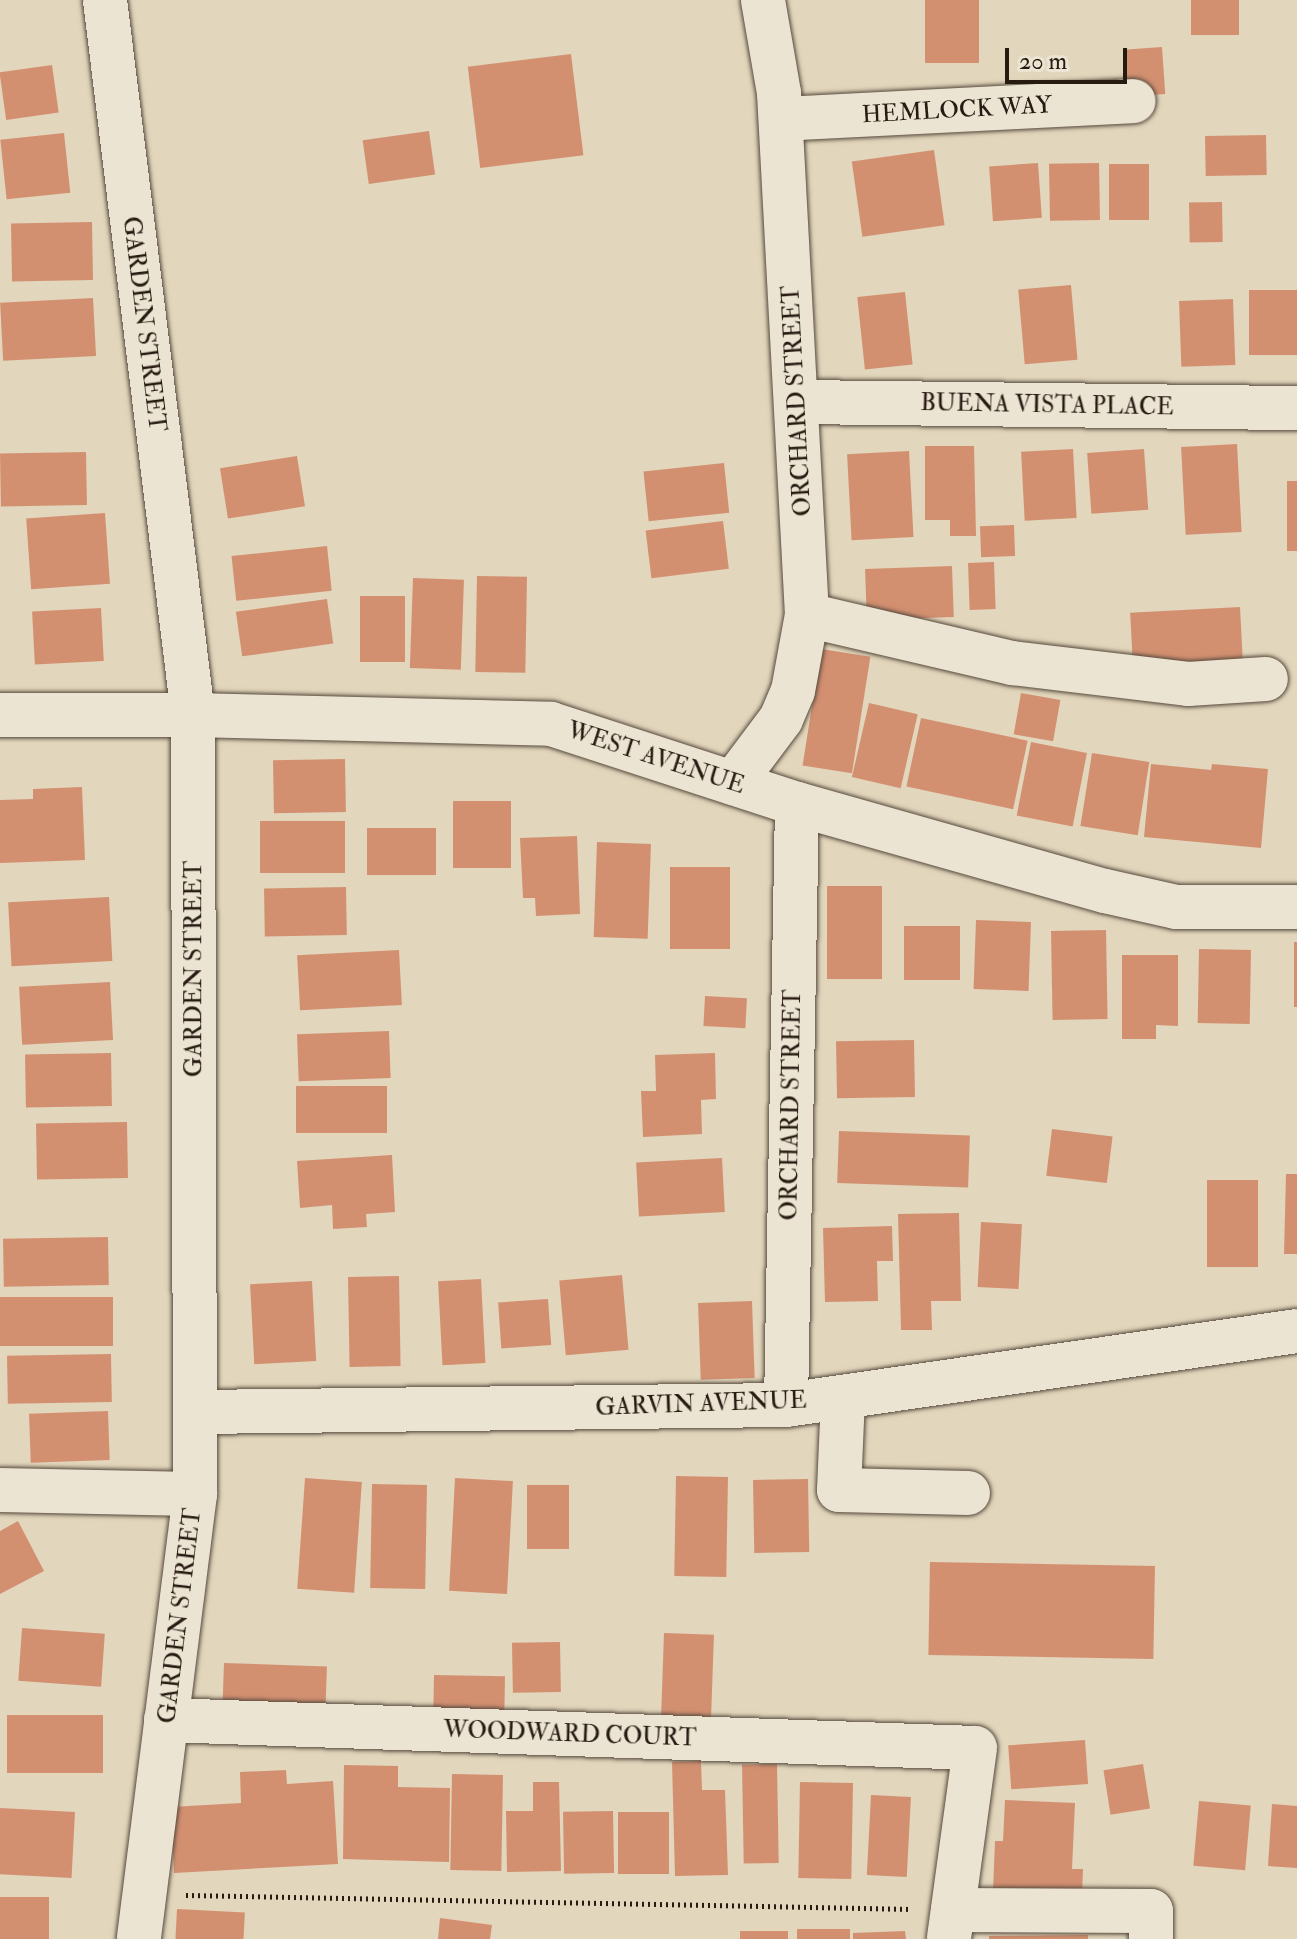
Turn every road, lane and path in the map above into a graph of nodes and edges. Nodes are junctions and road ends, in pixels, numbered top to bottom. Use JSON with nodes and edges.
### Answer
{"nodes":[{"id":1,"x":105,"y":0,"type":"edge"},
{"id":2,"x":763,"y":0,"type":"edge"},
{"id":3,"x":1134,"y":101,"type":"dead end"},
{"id":4,"x":781,"y":119,"type":"junction"},
{"id":5,"x":798,"y":402,"type":"junction"},
{"id":6,"x":1297,"y":408,"type":"edge"},
{"id":7,"x":807,"y":615,"type":"junction"},
{"id":8,"x":1266,"y":679,"type":"dead end"},
{"id":9,"x":0,"y":715,"type":"edge"},
{"id":10,"x":193,"y":715,"type":"junction"},
{"id":11,"x":733,"y":783,"type":"junction"},
{"id":12,"x":797,"y":804,"type":"junction"},
{"id":13,"x":1297,"y":907,"type":"edge"},
{"id":14,"x":1297,"y":1331,"type":"edge"},
{"id":15,"x":843,"y":1398,"type":"junction"},
{"id":16,"x":786,"y":1405,"type":"junction"},
{"id":17,"x":196,"y":1412,"type":"junction"},
{"id":18,"x":0,"y":1490,"type":"edge"},
{"id":19,"x":968,"y":1493,"type":"dead end"},
{"id":20,"x":195,"y":1494,"type":"junction"},
{"id":21,"x":166,"y":1720,"type":"junction"},
{"id":22,"x":146,"y":1894,"type":"junction"},
{"id":23,"x":951,"y":1924,"type":"edge"},
{"id":24,"x":1151,"y":1925,"type":"edge"},
{"id":25,"x":139,"y":1939,"type":"edge"}],
"edges":[{"from":1,"to":10,"type":"street","name":"GARDEN STREET"},
{"from":2,"to":4,"type":"street","name":"ORCHARD STREET"},
{"from":3,"to":4,"type":"street","name":"HEMLOCK WAY"},
{"from":4,"to":5,"type":"street","name":"ORCHARD STREET"},
{"from":5,"to":6,"type":"street","name":"BUENA VISTA PLACE"},
{"from":5,"to":7,"type":"street","name":"ORCHARD STREET"},
{"from":7,"to":8,"type":"street"},
{"from":7,"to":11,"type":"street","name":"ORCHARD STREET"},
{"from":9,"to":10,"type":"street","name":"WEST AVENUE"},
{"from":10,"to":11,"type":"street","name":"WEST AVENUE"},
{"from":10,"to":17,"type":"street","name":"GARDEN STREET"},
{"from":11,"to":12,"type":"street","name":"WEST AVENUE"},
{"from":12,"to":13,"type":"street","name":"WEST AVENUE"},
{"from":12,"to":16,"type":"street","name":"ORCHARD STREET"},
{"from":14,"to":15,"type":"street","name":"GARVIN AVENUE"},
{"from":15,"to":16,"type":"street","name":"GARVIN AVENUE"},
{"from":15,"to":19,"type":"street"},
{"from":16,"to":17,"type":"street","name":"GARVIN AVENUE"},
{"from":17,"to":20,"type":"street","name":"GARDEN STREET"},
{"from":18,"to":20,"type":"street"},
{"from":20,"to":21,"type":"street","name":"GARDEN STREET"},
{"from":21,"to":22,"type":"street","name":"GARDEN STREET"},
{"from":21,"to":23,"type":"street","name":"WOODWARD COURT"},
{"from":22,"to":23,"type":"path"},
{"from":22,"to":25,"type":"street","name":"GARDEN STREET"},
{"from":23,"to":24,"type":"street"}]}
